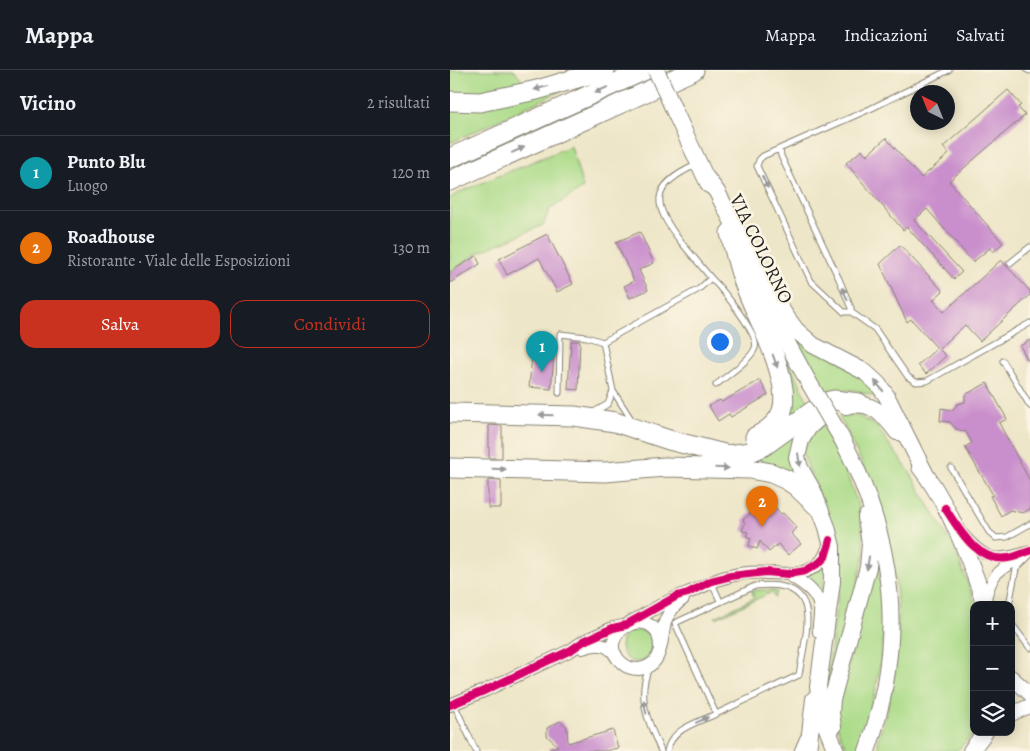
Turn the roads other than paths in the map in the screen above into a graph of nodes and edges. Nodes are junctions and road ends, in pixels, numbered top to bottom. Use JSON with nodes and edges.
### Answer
{"nodes":[{"id":1,"x":605,"y":70,"type":"edge"},
{"id":2,"x":645,"y":70,"type":"edge"},
{"id":3,"x":656,"y":70,"type":"edge"},
{"id":4,"x":694,"y":70,"type":"edge"},
{"id":5,"x":949,"y":70,"type":"edge"},
{"id":6,"x":450,"y":101,"type":"edge"},
{"id":7,"x":780,"y":149,"type":"junction"},
{"id":8,"x":450,"y":158,"type":"edge"},
{"id":9,"x":473,"y":170,"type":"junction"},
{"id":10,"x":702,"y":170,"type":"junction"},
{"id":11,"x":450,"y":181,"type":"edge"},
{"id":12,"x":450,"y":192,"type":"edge"},
{"id":13,"x":730,"y":233,"type":"junction"},
{"id":14,"x":1030,"y":247,"type":"edge"},
{"id":15,"x":1010,"y":263,"type":"dead end"},
{"id":16,"x":711,"y":278,"type":"junction"},
{"id":17,"x":851,"y":312,"type":"junction"},
{"id":18,"x":1030,"y":323,"type":"edge"},
{"id":19,"x":603,"y":342,"type":"junction"},
{"id":20,"x":1003,"y":361,"type":"dead end"},
{"id":21,"x":716,"y":385,"type":"dead end"},
{"id":22,"x":613,"y":391,"type":"junction"},
{"id":23,"x":559,"y":393,"type":"dead end"},
{"id":24,"x":859,"y":404,"type":"joint"},
{"id":25,"x":1030,"y":406,"type":"edge"},
{"id":26,"x":824,"y":410,"type":"junction"},
{"id":27,"x":450,"y":413,"type":"edge"},
{"id":28,"x":584,"y":417,"type":"junction"},
{"id":29,"x":638,"y":430,"type":"junction"},
{"id":30,"x":678,"y":443,"type":"junction"},
{"id":31,"x":844,"y":444,"type":"junction"},
{"id":32,"x":450,"y":468,"type":"edge"},
{"id":33,"x":951,"y":468,"type":"dead end"},
{"id":34,"x":926,"y":475,"type":"junction"},
{"id":35,"x":817,"y":506,"type":"junction"},
{"id":36,"x":945,"y":508,"type":"junction"},
{"id":37,"x":1030,"y":524,"type":"edge"},
{"id":38,"x":830,"y":540,"type":"junction"},
{"id":39,"x":1030,"y":553,"type":"edge"},
{"id":40,"x":788,"y":574,"type":"junction"},
{"id":41,"x":711,"y":581,"type":"junction"},
{"id":42,"x":689,"y":592,"type":"junction"},
{"id":43,"x":720,"y":601,"type":"junction"},
{"id":44,"x":984,"y":601,"type":"edge"},
{"id":45,"x":986,"y":601,"type":"edge"},
{"id":46,"x":1010,"y":601,"type":"edge"},
{"id":47,"x":628,"y":624,"type":"junction"},
{"id":48,"x":1015,"y":628,"type":"edge"},
{"id":49,"x":660,"y":648,"type":"junction"},
{"id":50,"x":1030,"y":648,"type":"edge"},
{"id":51,"x":571,"y":650,"type":"junction"},
{"id":52,"x":616,"y":655,"type":"junction"},
{"id":53,"x":653,"y":663,"type":"junction"},
{"id":54,"x":1015,"y":681,"type":"edge"},
{"id":55,"x":817,"y":685,"type":"junction"},
{"id":56,"x":1030,"y":694,"type":"edge"},
{"id":57,"x":452,"y":704,"type":"edge"},
{"id":58,"x":1030,"y":706,"type":"edge"},
{"id":59,"x":1015,"y":712,"type":"edge"},
{"id":60,"x":716,"y":714,"type":"junction"},
{"id":61,"x":982,"y":736,"type":"edge"},
{"id":62,"x":987,"y":736,"type":"edge"},
{"id":63,"x":869,"y":745,"type":"edge"},
{"id":64,"x":973,"y":749,"type":"edge"},
{"id":65,"x":476,"y":751,"type":"edge"},
{"id":66,"x":661,"y":751,"type":"edge"},
{"id":67,"x":667,"y":751,"type":"edge"},
{"id":68,"x":796,"y":751,"type":"edge"},
{"id":69,"x":808,"y":751,"type":"edge"},
{"id":70,"x":836,"y":751,"type":"edge"},
{"id":71,"x":844,"y":751,"type":"edge"}],
"edges":[{"from":1,"to":6,"type":"highway","one_way":true},
{"from":2,"to":8,"type":"highway","one_way":true},
{"from":3,"to":10,"type":"main road","name":"VIA COLORNO","bridge":true},
{"from":9,"to":4,"type":"highway","one_way":true},
{"from":5,"to":7,"type":"lane"},
{"from":17,"to":7,"type":"lane","one_way":true},
{"from":7,"to":17,"type":"lane","one_way":true},
{"from":9,"to":11,"type":"highway"},
{"from":9,"to":12,"type":"highway"},
{"from":10,"to":13,"type":"main road","name":"VIA COLORNO"},
{"from":10,"to":16,"type":"lane"},
{"from":34,"to":10,"type":"main road","one_way":true},
{"from":13,"to":30,"type":"highway","one_way":true},
{"from":13,"to":31,"type":"main road","name":"VIA COLORNO","bridge":true},
{"from":14,"to":15,"type":"lane"},
{"from":16,"to":19,"type":"lane"},
{"from":16,"to":21,"type":"lane"},
{"from":17,"to":18,"type":"lane"},
{"from":19,"to":22,"type":"lane"},
{"from":19,"to":23,"type":"lane"},
{"from":20,"to":25,"type":"lane"},
{"from":22,"to":28,"type":"lane"},
{"from":22,"to":29,"type":"lane"},
{"from":24,"to":26,"type":"highway"},
{"from":24,"to":34,"type":"main road"},
{"from":26,"to":30,"type":"highway"},
{"from":26,"to":35,"type":"main road","one_way":true},
{"from":28,"to":27,"type":"highway","one_way":true},
{"from":28,"to":29,"type":"highway"},
{"from":29,"to":30,"type":"highway"},
{"from":31,"to":63,"type":"main road","name":"VIA COLORNO"},
{"from":31,"to":71,"type":"main road","one_way":true},
{"from":32,"to":35,"type":"highway","one_way":true},
{"from":33,"to":37,"type":"lane"},
{"from":34,"to":36,"type":"main road"},
{"from":35,"to":38,"type":"main road"},
{"from":36,"to":39,"type":"street"},
{"from":36,"to":44,"type":"main road"},
{"from":38,"to":40,"type":"street"},
{"from":38,"to":55,"type":"main road"},
{"from":39,"to":45,"type":"street"},
{"from":39,"to":46,"type":"lane"},
{"from":40,"to":41,"type":"street"},
{"from":40,"to":55,"type":"street"},
{"from":41,"to":42,"type":"street"},
{"from":41,"to":43,"type":"lane"},
{"from":42,"to":47,"type":"street"},
{"from":42,"to":49,"type":"street"},
{"from":43,"to":60,"type":"lane"},
{"from":43,"to":60,"type":"lane"},
{"from":47,"to":49,"type":"street"},
{"from":47,"to":51,"type":"street"},
{"from":47,"to":52,"type":"street"},
{"from":48,"to":50,"type":"lane"},
{"from":49,"to":53,"type":"street"},
{"from":51,"to":52,"type":"street"},
{"from":51,"to":57,"type":"street"},
{"from":52,"to":53,"type":"street"},
{"from":66,"to":53,"type":"lane","one_way":true},
{"from":54,"to":56,"type":"main road"},
{"from":55,"to":68,"type":"lane"},
{"from":55,"to":69,"type":"main road"},
{"from":55,"to":70,"type":"main road"},
{"from":57,"to":65,"type":"lane"},
{"from":58,"to":59,"type":"main road"},
{"from":67,"to":60,"type":"lane","one_way":true},
{"from":61,"to":64,"type":"main road"},
{"from":62,"to":64,"type":"main road"}]}
